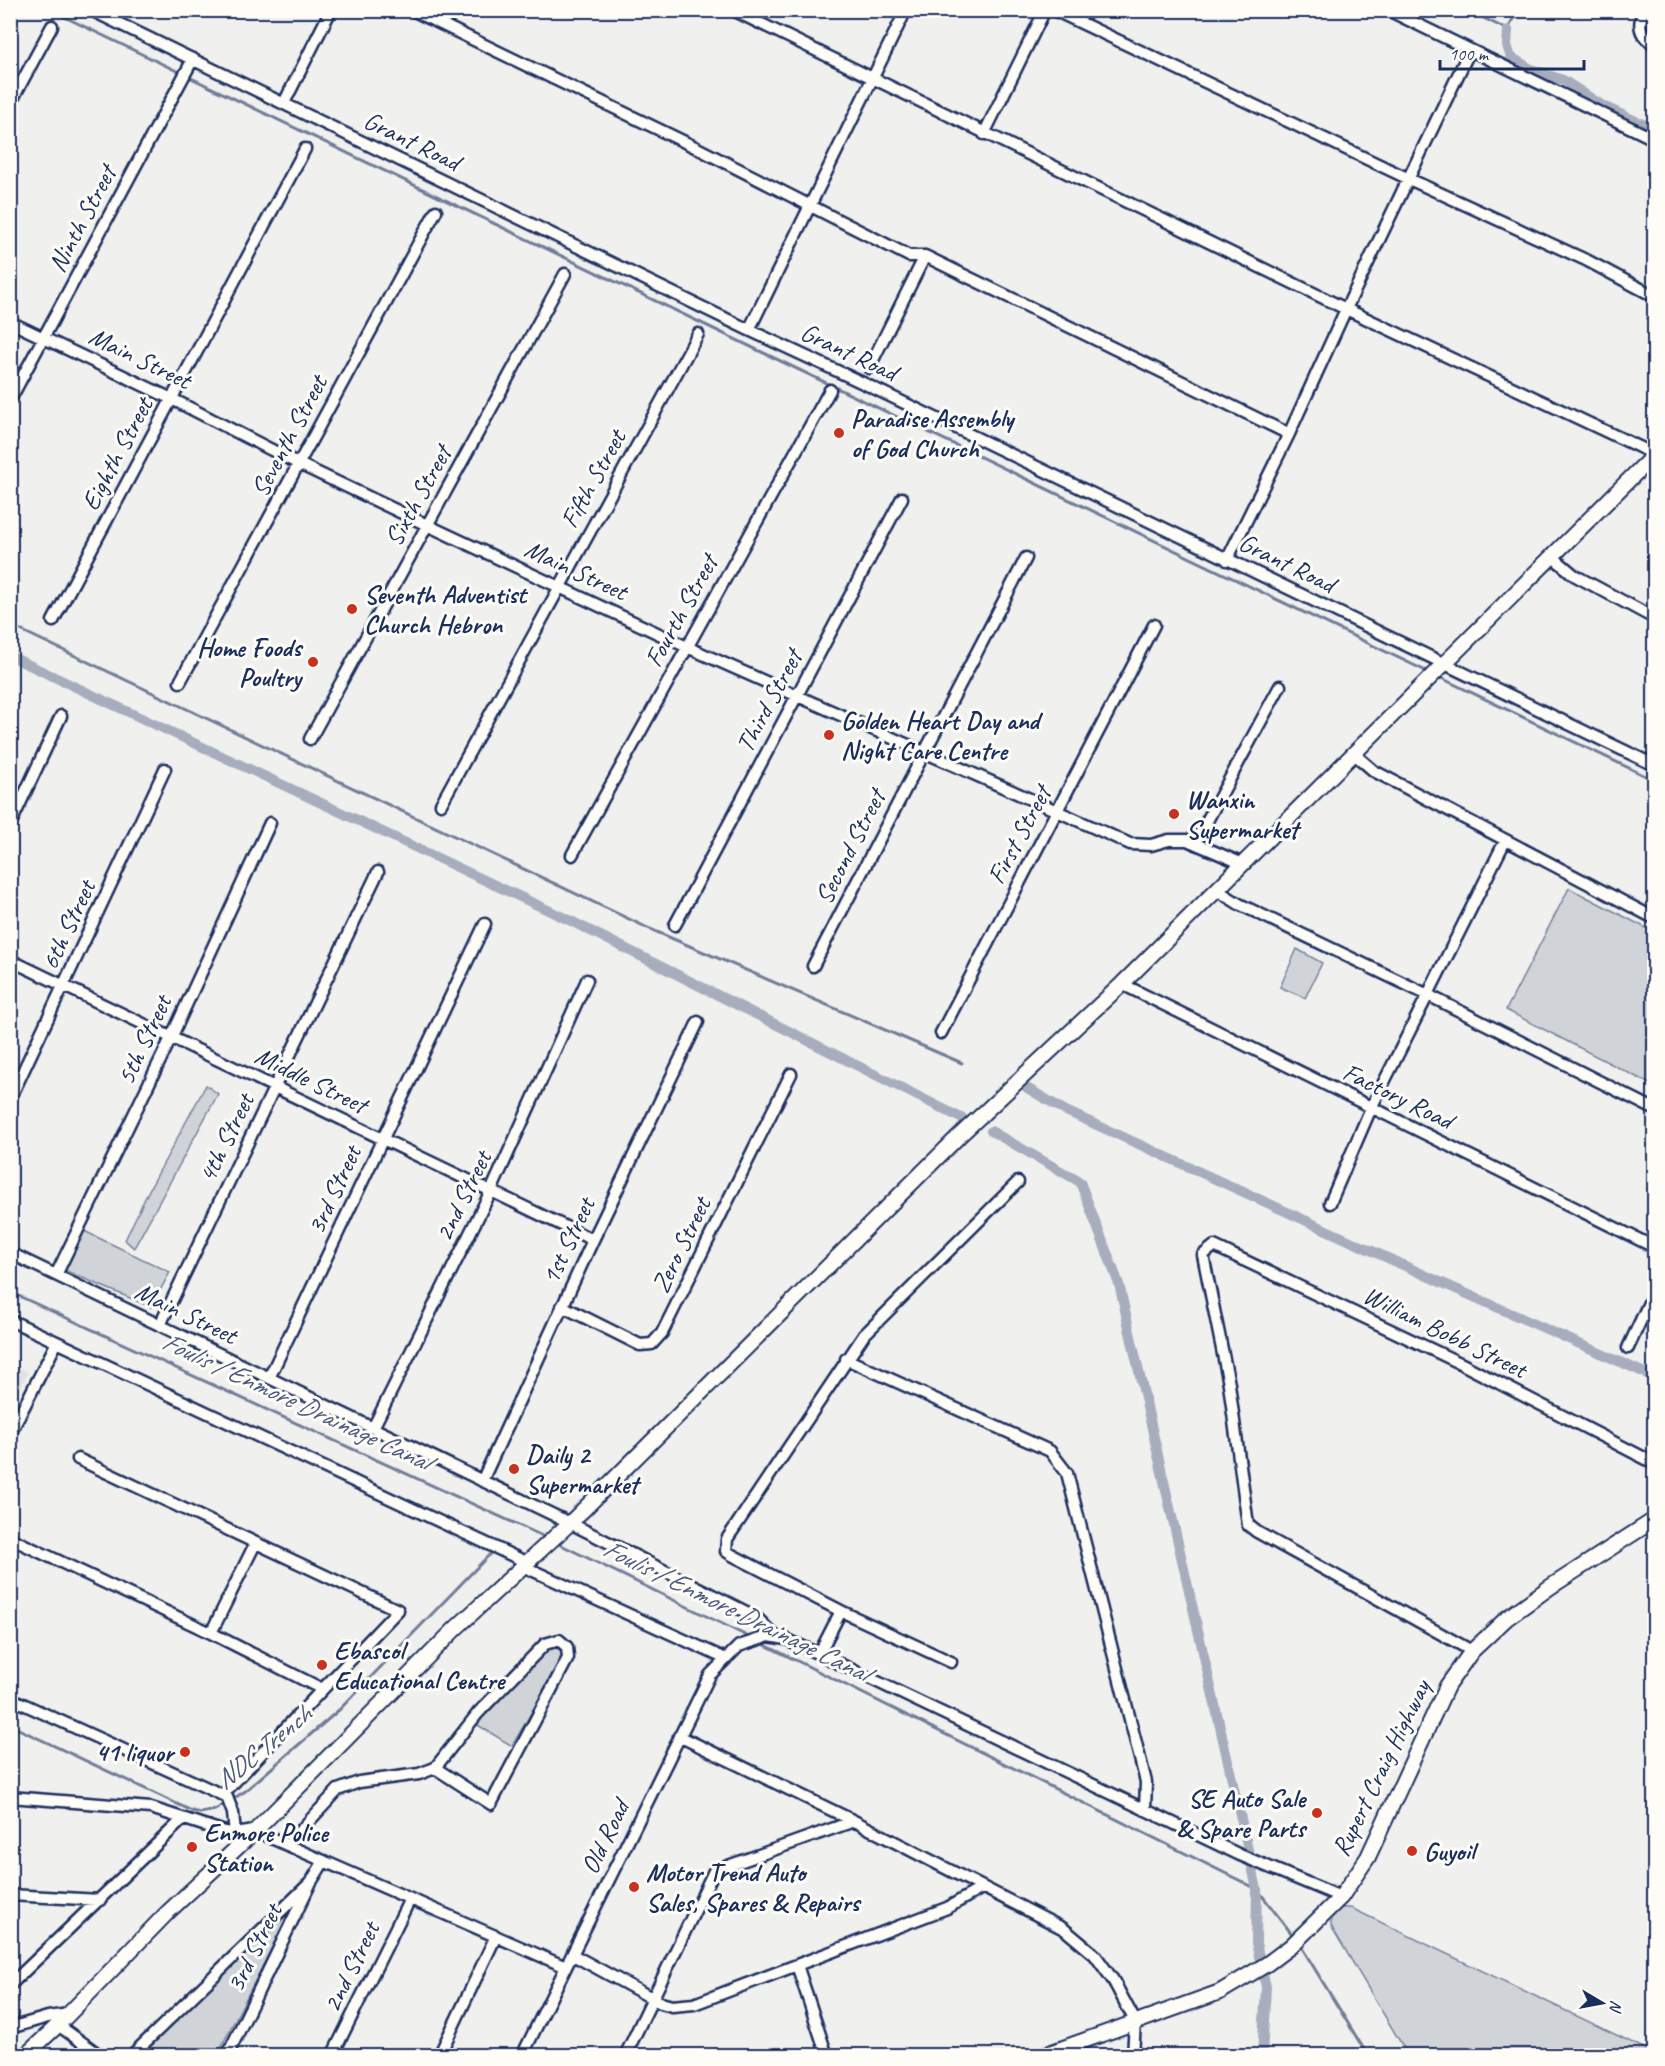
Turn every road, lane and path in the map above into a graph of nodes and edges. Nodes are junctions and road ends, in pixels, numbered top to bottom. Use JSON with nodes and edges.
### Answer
{"nodes":[{"id":1,"x":91,"y":10,"type":"edge"},
{"id":2,"x":331,"y":10,"type":"edge"},
{"id":3,"x":412,"y":10,"type":"edge"},
{"id":4,"x":733,"y":10,"type":"edge"},
{"id":5,"x":906,"y":10,"type":"edge"},
{"id":6,"x":1045,"y":10,"type":"edge"},
{"id":7,"x":1054,"y":10,"type":"edge"},
{"id":8,"x":1388,"y":10,"type":"edge"},
{"id":9,"x":1644,"y":10,"type":"edge"},
{"id":10,"x":52,"y":26,"type":"dead end"},
{"id":11,"x":1654,"y":44,"type":"edge"},
{"id":12,"x":1470,"y":51,"type":"junction"},
{"id":13,"x":193,"y":59,"type":"junction"},
{"id":14,"x":872,"y":78,"type":"junction"},
{"id":15,"x":284,"y":103,"type":"junction"},
{"id":16,"x":10,"y":104,"type":"edge"},
{"id":17,"x":984,"y":134,"type":"junction"},
{"id":18,"x":1654,"y":139,"type":"edge"},
{"id":19,"x":306,"y":149,"type":"dead end"},
{"id":20,"x":1409,"y":179,"type":"junction"},
{"id":21,"x":810,"y":205,"type":"junction"},
{"id":22,"x":436,"y":212,"type":"dead end"},
{"id":23,"x":925,"y":256,"type":"junction"},
{"id":24,"x":565,"y":274,"type":"dead end"},
{"id":25,"x":1654,"y":296,"type":"edge"},
{"id":26,"x":1346,"y":309,"type":"junction"},
{"id":27,"x":10,"y":322,"type":"edge"},
{"id":28,"x":749,"y":330,"type":"junction"},
{"id":29,"x":698,"y":334,"type":"dead end"},
{"id":30,"x":44,"y":336,"type":"junction"},
{"id":31,"x":869,"y":368,"type":"dead end"},
{"id":32,"x":830,"y":390,"type":"dead end"},
{"id":33,"x":172,"y":399,"type":"junction"},
{"id":34,"x":10,"y":400,"type":"edge"},
{"id":35,"x":1289,"y":434,"type":"junction"},
{"id":36,"x":1654,"y":454,"type":"edge"},
{"id":37,"x":299,"y":464,"type":"junction"},
{"id":38,"x":902,"y":498,"type":"dead end"},
{"id":39,"x":427,"y":525,"type":"junction"},
{"id":40,"x":1553,"y":557,"type":"junction"},
{"id":41,"x":1026,"y":558,"type":"dead end"},
{"id":42,"x":1227,"y":560,"type":"junction"},
{"id":43,"x":560,"y":587,"type":"junction"},
{"id":44,"x":1654,"y":618,"type":"edge"},
{"id":45,"x":53,"y":621,"type":"dead end"},
{"id":46,"x":1155,"y":625,"type":"dead end"},
{"id":47,"x":687,"y":646,"type":"junction"},
{"id":48,"x":1444,"y":663,"type":"junction"},
{"id":49,"x":180,"y":682,"type":"dead end"},
{"id":50,"x":1280,"y":686,"type":"dead end"},
{"id":51,"x":797,"y":695,"type":"junction"},
{"id":52,"x":61,"y":716,"type":"dead end"},
{"id":53,"x":310,"y":739,"type":"dead end"},
{"id":54,"x":925,"y":752,"type":"junction"},
{"id":55,"x":1356,"y":756,"type":"junction"},
{"id":56,"x":1654,"y":765,"type":"edge"},
{"id":57,"x":165,"y":769,"type":"dead end"},
{"id":58,"x":441,"y":804,"type":"dead end"},
{"id":59,"x":1057,"y":812,"type":"junction"},
{"id":60,"x":270,"y":823,"type":"dead end"},
{"id":61,"x":10,"y":825,"type":"edge"},
{"id":62,"x":1505,"y":841,"type":"junction"},
{"id":63,"x":1195,"y":843,"type":"junction"},
{"id":64,"x":572,"y":855,"type":"dead end"},
{"id":65,"x":1243,"y":864,"type":"junction"},
{"id":66,"x":378,"y":872,"type":"dead end"},
{"id":67,"x":1223,"y":890,"type":"junction"},
{"id":68,"x":1654,"y":918,"type":"edge"},
{"id":69,"x":485,"y":924,"type":"dead end"},
{"id":70,"x":675,"y":925,"type":"dead end"},
{"id":71,"x":10,"y":960,"type":"edge"},
{"id":72,"x":813,"y":966,"type":"dead end"},
{"id":73,"x":587,"y":980,"type":"dead end"},
{"id":74,"x":1122,"y":984,"type":"junction"},
{"id":75,"x":65,"y":987,"type":"junction"},
{"id":76,"x":1428,"y":995,"type":"junction"},
{"id":77,"x":698,"y":1022,"type":"dead end"},
{"id":78,"x":941,"y":1033,"type":"dead end"},
{"id":79,"x":171,"y":1038,"type":"junction"},
{"id":80,"x":791,"y":1074,"type":"dead end"},
{"id":81,"x":275,"y":1088,"type":"junction"},
{"id":82,"x":10,"y":1099,"type":"edge"},
{"id":83,"x":1371,"y":1108,"type":"junction"},
{"id":84,"x":1654,"y":1109,"type":"edge"},
{"id":85,"x":383,"y":1139,"type":"junction"},
{"id":86,"x":1018,"y":1182,"type":"dead end"},
{"id":87,"x":491,"y":1191,"type":"junction"},
{"id":88,"x":1330,"y":1203,"type":"dead end"},
{"id":89,"x":593,"y":1240,"type":"junction"},
{"id":90,"x":1654,"y":1247,"type":"edge"},
{"id":91,"x":10,"y":1253,"type":"edge"},
{"id":92,"x":56,"y":1275,"type":"junction"},
{"id":93,"x":1654,"y":1292,"type":"edge"},
{"id":94,"x":562,"y":1306,"type":"junction"},
{"id":95,"x":10,"y":1320,"type":"edge"},
{"id":96,"x":160,"y":1325,"type":"junction"},
{"id":97,"x":57,"y":1342,"type":"junction"},
{"id":98,"x":1628,"y":1348,"type":"dead end"},
{"id":99,"x":846,"y":1359,"type":"junction"},
{"id":100,"x":269,"y":1378,"type":"junction"},
{"id":101,"x":373,"y":1428,"type":"junction"},
{"id":102,"x":10,"y":1434,"type":"edge"},
{"id":103,"x":78,"y":1459,"type":"dead end"},
{"id":104,"x":1654,"y":1463,"type":"edge"},
{"id":105,"x":482,"y":1481,"type":"junction"},
{"id":106,"x":1654,"y":1520,"type":"edge"},
{"id":107,"x":570,"y":1523,"type":"junction"},
{"id":108,"x":10,"y":1538,"type":"edge"},
{"id":109,"x":255,"y":1544,"type":"junction"},
{"id":110,"x":526,"y":1565,"type":"junction"},
{"id":111,"x":841,"y":1611,"type":"junction"},
{"id":112,"x":211,"y":1633,"type":"junction"},
{"id":113,"x":772,"y":1636,"type":"junction"},
{"id":114,"x":1472,"y":1651,"type":"junction"},
{"id":115,"x":819,"y":1654,"type":"junction"},
{"id":116,"x":726,"y":1659,"type":"junction"},
{"id":117,"x":951,"y":1662,"type":"dead end"},
{"id":118,"x":322,"y":1689,"type":"junction"},
{"id":119,"x":10,"y":1698,"type":"edge"},
{"id":120,"x":679,"y":1736,"type":"junction"},
{"id":121,"x":435,"y":1767,"type":"junction"},
{"id":122,"x":224,"y":1796,"type":"junction"},
{"id":123,"x":10,"y":1797,"type":"edge"},
{"id":124,"x":1145,"y":1810,"type":"junction"},
{"id":125,"x":183,"y":1819,"type":"junction"},
{"id":126,"x":854,"y":1821,"type":"junction"},
{"id":127,"x":255,"y":1831,"type":"junction"},
{"id":128,"x":235,"y":1834,"type":"junction"},
{"id":129,"x":287,"y":1845,"type":"junction"},
{"id":130,"x":324,"y":1861,"type":"junction"},
{"id":131,"x":311,"y":1882,"type":"junction"},
{"id":132,"x":982,"y":1888,"type":"junction"},
{"id":133,"x":10,"y":1895,"type":"edge"},
{"id":134,"x":1341,"y":1897,"type":"junction"},
{"id":135,"x":410,"y":1899,"type":"junction"},
{"id":136,"x":100,"y":1900,"type":"junction"},
{"id":137,"x":496,"y":1936,"type":"junction"},
{"id":138,"x":573,"y":1955,"type":"junction"},
{"id":139,"x":797,"y":1965,"type":"junction"},
{"id":140,"x":566,"y":1967,"type":"junction"},
{"id":141,"x":10,"y":1985,"type":"edge"},
{"id":142,"x":652,"y":1999,"type":"junction"},
{"id":143,"x":69,"y":2014,"type":"junction"},
{"id":144,"x":1135,"y":2021,"type":"junction"},
{"id":145,"x":58,"y":2025,"type":"junction"},
{"id":146,"x":10,"y":2028,"type":"edge"},
{"id":147,"x":25,"y":2055,"type":"edge"},
{"id":148,"x":101,"y":2055,"type":"edge"},
{"id":149,"x":131,"y":2055,"type":"edge"},
{"id":150,"x":227,"y":2055,"type":"edge"},
{"id":151,"x":332,"y":2055,"type":"edge"},
{"id":152,"x":439,"y":2055,"type":"edge"},
{"id":153,"x":522,"y":2055,"type":"edge"},
{"id":154,"x":625,"y":2055,"type":"edge"},
{"id":155,"x":827,"y":2055,"type":"edge"},
{"id":156,"x":1041,"y":2055,"type":"edge"},
{"id":157,"x":1133,"y":2055,"type":"edge"}],
"edges":[{"from":1,"to":13,"type":"street","name":"Grant Road"},
{"from":2,"to":15,"type":"street"},
{"from":3,"to":21,"type":"street"},
{"from":4,"to":14,"type":"street"},
{"from":5,"to":14,"type":"street"},
{"from":6,"to":17,"type":"street"},
{"from":7,"to":20,"type":"street"},
{"from":8,"to":12,"type":"street"},
{"from":9,"to":11,"type":"street"},
{"from":10,"to":16,"type":"street"},
{"from":12,"to":18,"type":"street"},
{"from":12,"to":20,"type":"street"},
{"from":13,"to":15,"type":"street","name":"Grant Road"},
{"from":13,"to":30,"type":"street","name":"Ninth Street"},
{"from":14,"to":17,"type":"street"},
{"from":14,"to":21,"type":"street"},
{"from":15,"to":28,"type":"street","name":"Grant Road"},
{"from":17,"to":26,"type":"street"},
{"from":19,"to":33,"type":"street","name":"Eighth Street"},
{"from":20,"to":25,"type":"street"},
{"from":20,"to":26,"type":"street"},
{"from":21,"to":23,"type":"street"},
{"from":21,"to":28,"type":"street"},
{"from":22,"to":37,"type":"street","name":"Seventh Street"},
{"from":23,"to":31,"type":"street"},
{"from":23,"to":35,"type":"street"},
{"from":24,"to":39,"type":"street","name":"Sixth Street"},
{"from":26,"to":35,"type":"street"},
{"from":26,"to":36,"type":"street"},
{"from":27,"to":30,"type":"street","name":"Main Street"},
{"from":28,"to":42,"type":"street","name":"Grant Road"},
{"from":29,"to":43,"type":"street","name":"Fifth Street"},
{"from":30,"to":33,"type":"street","name":"Main Street"},
{"from":30,"to":34,"type":"street","name":"Ninth Street"},
{"from":32,"to":47,"type":"street","name":"Fourth Street"},
{"from":33,"to":37,"type":"street","name":"Main Street"},
{"from":33,"to":45,"type":"street","name":"Eighth Street"},
{"from":35,"to":42,"type":"street"},
{"from":36,"to":40,"type":"main road"},
{"from":37,"to":39,"type":"street","name":"Main Street"},
{"from":37,"to":49,"type":"street","name":"Seventh Street"},
{"from":38,"to":51,"type":"street","name":"Third Street"},
{"from":39,"to":43,"type":"street","name":"Main Street"},
{"from":39,"to":53,"type":"street","name":"Sixth Street"},
{"from":40,"to":44,"type":"street"},
{"from":40,"to":48,"type":"main road"},
{"from":41,"to":54,"type":"street","name":"Second Street"},
{"from":42,"to":48,"type":"street","name":"Grant Road"},
{"from":43,"to":47,"type":"street","name":"Main Street"},
{"from":43,"to":58,"type":"street","name":"Fifth Street"},
{"from":46,"to":59,"type":"street","name":"First Street"},
{"from":47,"to":51,"type":"street","name":"Main Street"},
{"from":47,"to":64,"type":"street","name":"Fourth Street"},
{"from":48,"to":55,"type":"main road"},
{"from":48,"to":56,"type":"street","name":"Grant Road"},
{"from":50,"to":63,"type":"street"},
{"from":51,"to":54,"type":"street","name":"Main Street"},
{"from":51,"to":70,"type":"street","name":"Third Street"},
{"from":52,"to":61,"type":"street"},
{"from":54,"to":59,"type":"street","name":"Main Street"},
{"from":54,"to":72,"type":"street","name":"Second Street"},
{"from":55,"to":62,"type":"street"},
{"from":55,"to":65,"type":"main road"},
{"from":57,"to":75,"type":"street","name":"6th Street"},
{"from":59,"to":63,"type":"street","name":"Main Street"},
{"from":59,"to":78,"type":"street","name":"First Street"},
{"from":60,"to":79,"type":"street","name":"5th Street"},
{"from":62,"to":68,"type":"street"},
{"from":62,"to":76,"type":"street"},
{"from":63,"to":65,"type":"street"},
{"from":65,"to":67,"type":"main road"},
{"from":66,"to":81,"type":"street","name":"4th Street"},
{"from":67,"to":74,"type":"main road"},
{"from":67,"to":76,"type":"street"},
{"from":69,"to":85,"type":"street","name":"3rd Street"},
{"from":71,"to":75,"type":"street","name":"Middle Street"},
{"from":73,"to":87,"type":"street","name":"2nd Street"},
{"from":74,"to":83,"type":"street","name":"Factory Road"},
{"from":74,"to":107,"type":"main road"},
{"from":75,"to":79,"type":"street","name":"Middle Street"},
{"from":75,"to":82,"type":"street","name":"6th Street"},
{"from":76,"to":83,"type":"street"},
{"from":76,"to":84,"type":"street"},
{"from":77,"to":89,"type":"street","name":"1st Street"},
{"from":79,"to":81,"type":"street","name":"Middle Street"},
{"from":79,"to":92,"type":"street","name":"5th Street"},
{"from":80,"to":94,"type":"street","name":"Zero Street"},
{"from":81,"to":85,"type":"street","name":"Middle Street"},
{"from":81,"to":96,"type":"street","name":"4th Street"},
{"from":83,"to":88,"type":"street"},
{"from":83,"to":90,"type":"street","name":"Factory Road"},
{"from":85,"to":87,"type":"street","name":"Middle Street"},
{"from":85,"to":100,"type":"street","name":"3rd Street"},
{"from":86,"to":99,"type":"street"},
{"from":87,"to":89,"type":"street","name":"Middle Street"},
{"from":87,"to":101,"type":"street","name":"2nd Street"},
{"from":89,"to":94,"type":"street","name":"1st Street"},
{"from":91,"to":92,"type":"street","name":"Main Street"},
{"from":92,"to":96,"type":"street","name":"Main Street"},
{"from":93,"to":98,"type":"street"},
{"from":94,"to":105,"type":"street","name":"1st Street"},
{"from":95,"to":97,"type":"street"},
{"from":96,"to":100,"type":"street","name":"Main Street"},
{"from":97,"to":102,"type":"street"},
{"from":97,"to":110,"type":"street"},
{"from":99,"to":111,"type":"street"},
{"from":99,"to":124,"type":"street"},
{"from":100,"to":101,"type":"street","name":"Main Street"},
{"from":101,"to":105,"type":"street","name":"Main Street"},
{"from":103,"to":109,"type":"street"},
{"from":104,"to":114,"type":"street","name":"William Bobb Street"},
{"from":105,"to":107,"type":"street","name":"Main Street"},
{"from":106,"to":114,"type":"main road","name":"Rupert Craig Highway"},
{"from":107,"to":110,"type":"main road"},
{"from":107,"to":113,"type":"street","name":"Main Street"},
{"from":108,"to":112,"type":"street"},
{"from":109,"to":112,"type":"street"},
{"from":109,"to":118,"type":"street"},
{"from":110,"to":116,"type":"street"},
{"from":110,"to":127,"type":"main road"},
{"from":111,"to":115,"type":"street"},
{"from":111,"to":117,"type":"street"},
{"from":112,"to":118,"type":"street"},
{"from":113,"to":115,"type":"street"},
{"from":113,"to":116,"type":"street","name":"Old Road"},
{"from":114,"to":134,"type":"main road","name":"Rupert Craig Highway"},
{"from":115,"to":124,"type":"street"},
{"from":116,"to":120,"type":"street","name":"Old Road"},
{"from":118,"to":122,"type":"street"},
{"from":119,"to":122,"type":"street"},
{"from":120,"to":126,"type":"street"},
{"from":120,"to":138,"type":"street","name":"Old Road"},
{"from":121,"to":121,"type":"street"},
{"from":121,"to":129,"type":"street"},
{"from":122,"to":128,"type":"street"},
{"from":123,"to":125,"type":"street"},
{"from":124,"to":134,"type":"street"},
{"from":125,"to":128,"type":"street"},
{"from":125,"to":136,"type":"street"},
{"from":126,"to":132,"type":"street"},
{"from":126,"to":142,"type":"street"},
{"from":127,"to":128,"type":"street"},
{"from":127,"to":129,"type":"street"},
{"from":127,"to":143,"type":"main road"},
{"from":129,"to":130,"type":"street"},
{"from":130,"to":131,"type":"street","name":"3rd Street"},
{"from":130,"to":135,"type":"street"},
{"from":131,"to":149,"type":"street"},
{"from":131,"to":150,"type":"street","name":"3rd Street"},
{"from":132,"to":139,"type":"street"},
{"from":132,"to":144,"type":"street"},
{"from":133,"to":136,"type":"street"},
{"from":134,"to":144,"type":"main road","name":"Rupert Craig Highway"},
{"from":135,"to":137,"type":"street"},
{"from":135,"to":151,"type":"street","name":"2nd Street"},
{"from":136,"to":141,"type":"street"},
{"from":137,"to":140,"type":"street"},
{"from":137,"to":152,"type":"street"},
{"from":138,"to":140,"type":"street","name":"Old Road"},
{"from":138,"to":142,"type":"street"},
{"from":139,"to":142,"type":"street"},
{"from":139,"to":155,"type":"street"},
{"from":140,"to":153,"type":"street","name":"Old Road"},
{"from":142,"to":154,"type":"street"},
{"from":143,"to":145,"type":"main road"},
{"from":143,"to":146,"type":"street"},
{"from":144,"to":156,"type":"main road","name":"Rupert Craig Highway"},
{"from":144,"to":157,"type":"street"},
{"from":145,"to":147,"type":"main road"},
{"from":145,"to":148,"type":"street"}]}
